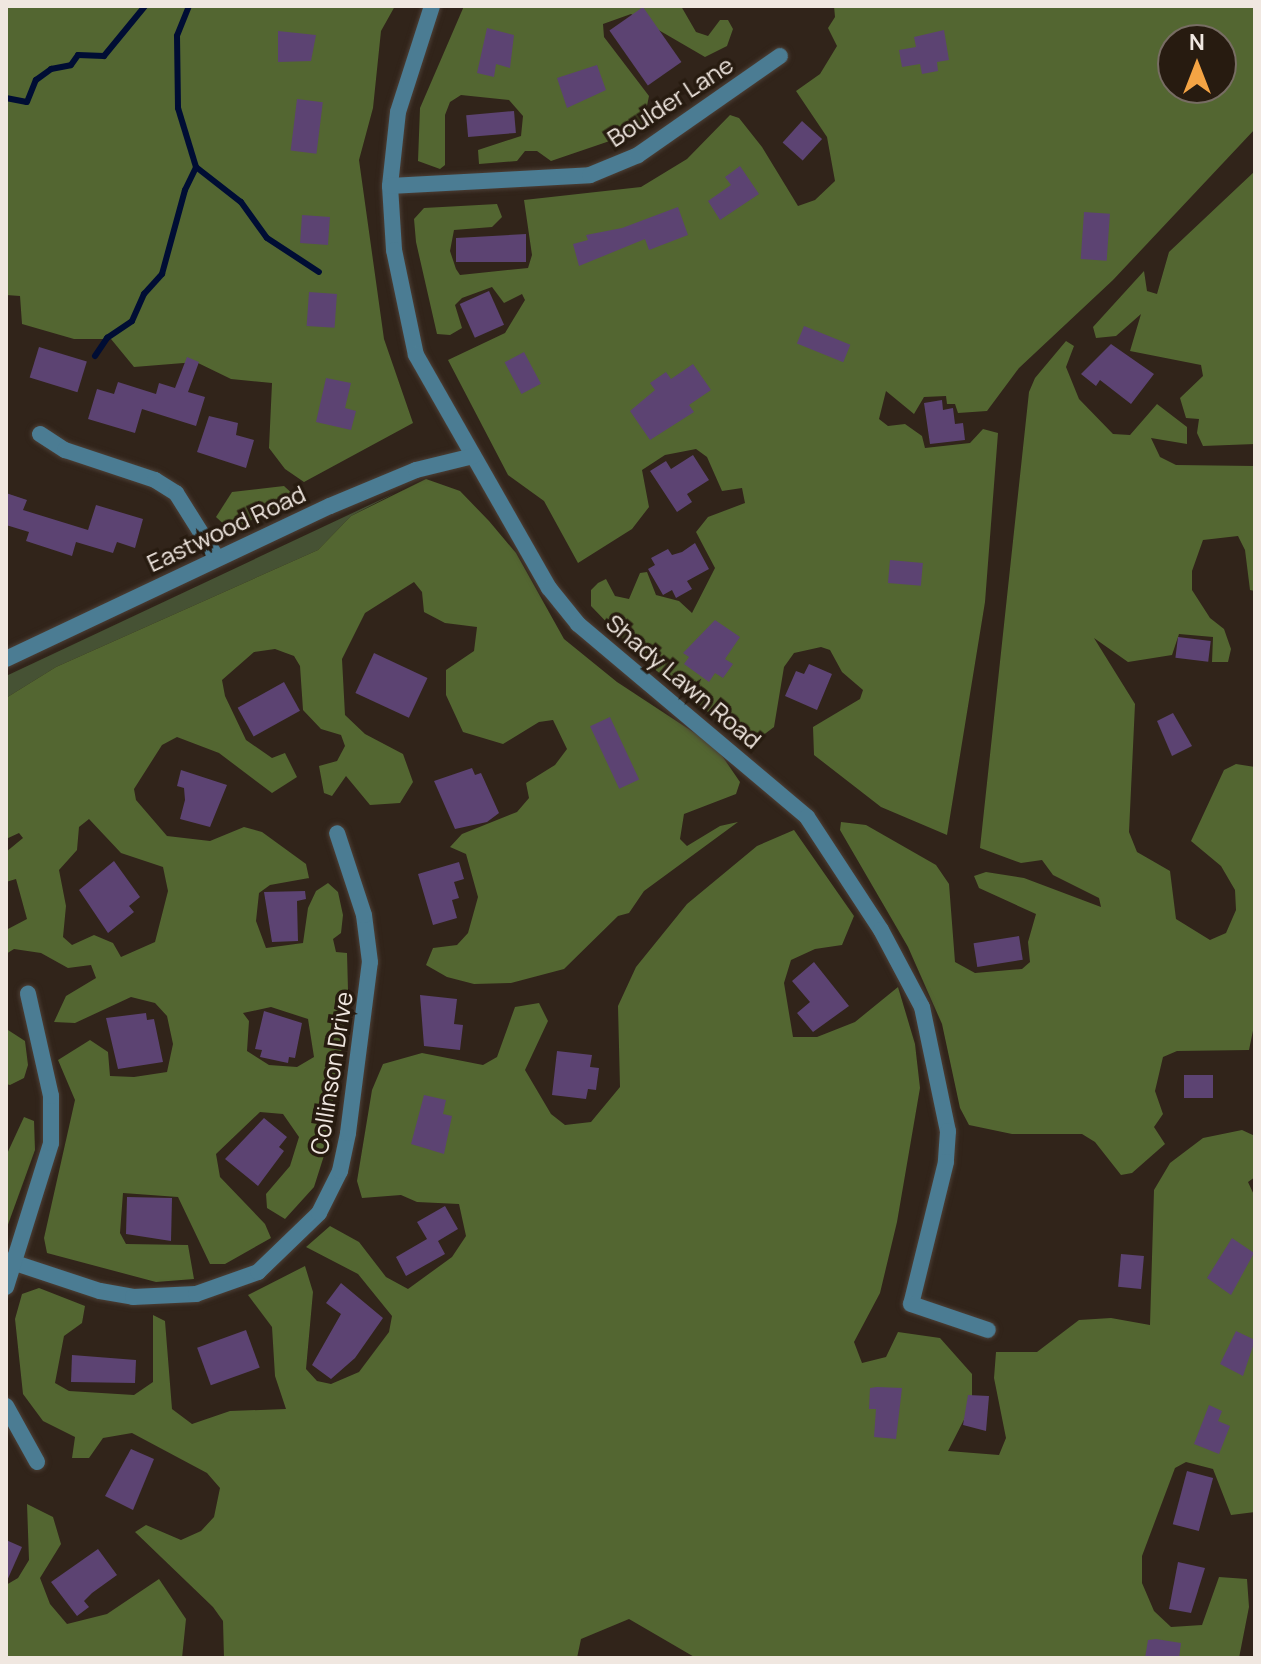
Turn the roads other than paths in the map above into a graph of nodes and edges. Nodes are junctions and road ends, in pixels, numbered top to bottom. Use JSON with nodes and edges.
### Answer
{"nodes":[{"id":1,"x":432,"y":6,"type":"edge"},
{"id":2,"x":780,"y":56,"type":"dead end"},
{"id":3,"x":390,"y":186,"type":"junction"},
{"id":4,"x":40,"y":434,"type":"dead end"},
{"id":5,"x":473,"y":456,"type":"junction"},
{"id":6,"x":217,"y":558,"type":"junction"},
{"id":7,"x":6,"y":659,"type":"edge"},
{"id":8,"x":337,"y":833,"type":"dead end"},
{"id":9,"x":28,"y":994,"type":"dead end"},
{"id":10,"x":10,"y":1262,"type":"edge"},
{"id":11,"x":6,"y":1287,"type":"edge"},
{"id":12,"x":988,"y":1330,"type":"dead end"},
{"id":13,"x":6,"y":1406,"type":"edge"},
{"id":14,"x":37,"y":1462,"type":"dead end"}],
"edges":[{"from":1,"to":3,"type":"street","name":"Shady Lawn Road"},
{"from":2,"to":3,"type":"street","name":"Boulder Lane"},
{"from":3,"to":5,"type":"street","name":"Shady Lawn Road"},
{"from":4,"to":6,"type":"street"},
{"from":5,"to":6,"type":"street","name":"Eastwood Road"},
{"from":5,"to":12,"type":"street","name":"Shady Lawn Road"},
{"from":6,"to":7,"type":"street","name":"Eastwood Road"},
{"from":8,"to":10,"type":"street","name":"Collinson Drive"},
{"from":9,"to":10,"type":"street"},
{"from":10,"to":11,"type":"street"},
{"from":13,"to":14,"type":"street"}]}
